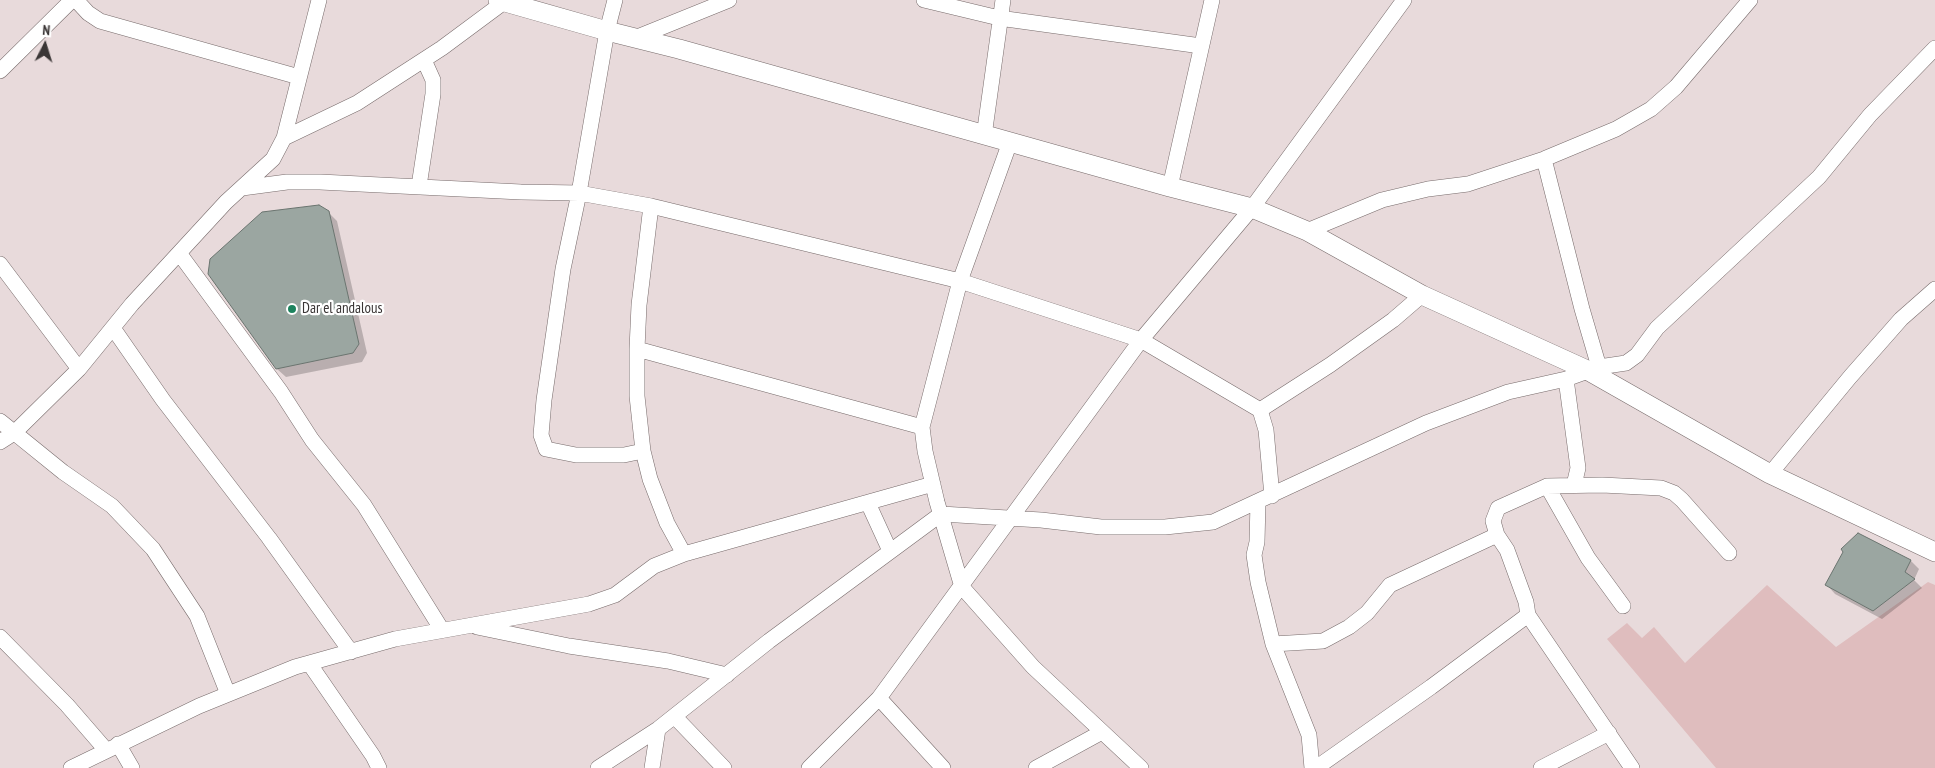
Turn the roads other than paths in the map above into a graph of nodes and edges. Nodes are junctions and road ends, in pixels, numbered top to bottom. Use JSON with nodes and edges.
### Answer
{"nodes":[{"id":1,"x":72,"y":0,"type":"edge"},
{"id":2,"x":76,"y":0,"type":"edge"},
{"id":3,"x":319,"y":0,"type":"edge"},
{"id":4,"x":616,"y":0,"type":"edge"},
{"id":5,"x":729,"y":0,"type":"edge"},
{"id":6,"x":924,"y":0,"type":"edge"},
{"id":7,"x":1003,"y":0,"type":"edge"},
{"id":8,"x":1212,"y":0,"type":"edge"},
{"id":9,"x":1404,"y":0,"type":"edge"},
{"id":10,"x":1750,"y":0,"type":"edge"},
{"id":11,"x":501,"y":1,"type":"edge"},
{"id":12,"x":999,"y":18,"type":"junction"},
{"id":13,"x":606,"y":31,"type":"junction"},
{"id":14,"x":635,"y":38,"type":"junction"},
{"id":15,"x":1201,"y":46,"type":"junction"},
{"id":16,"x":1935,"y":48,"type":"edge"},
{"id":17,"x":424,"y":60,"type":"junction"},
{"id":18,"x":0,"y":71,"type":"edge"},
{"id":19,"x":299,"y":77,"type":"junction"},
{"id":20,"x":984,"y":136,"type":"junction"},
{"id":21,"x":284,"y":138,"type":"junction"},
{"id":22,"x":1010,"y":142,"type":"junction"},
{"id":23,"x":1544,"y":159,"type":"junction"},
{"id":24,"x":419,"y":186,"type":"junction"},
{"id":25,"x":1170,"y":187,"type":"junction"},
{"id":26,"x":242,"y":188,"type":"junction"},
{"id":27,"x":579,"y":193,"type":"junction"},
{"id":28,"x":651,"y":206,"type":"junction"},
{"id":29,"x":1252,"y":208,"type":"junction"},
{"id":30,"x":1307,"y":231,"type":"junction"},
{"id":31,"x":179,"y":253,"type":"junction"},
{"id":32,"x":0,"y":264,"type":"edge"},
{"id":33,"x":960,"y":281,"type":"junction"},
{"id":34,"x":1935,"y":289,"type":"edge"},
{"id":35,"x":1422,"y":295,"type":"junction"},
{"id":36,"x":113,"y":328,"type":"junction"},
{"id":37,"x":1141,"y":340,"type":"junction"},
{"id":38,"x":637,"y":349,"type":"junction"},
{"id":39,"x":79,"y":369,"type":"junction"},
{"id":40,"x":1593,"y":369,"type":"junction"},
{"id":41,"x":1566,"y":379,"type":"junction"},
{"id":42,"x":1260,"y":410,"type":"junction"},
{"id":43,"x":0,"y":421,"type":"edge"},
{"id":44,"x":922,"y":427,"type":"junction"},
{"id":45,"x":14,"y":433,"type":"junction"},
{"id":46,"x":0,"y":442,"type":"edge"},
{"id":47,"x":643,"y":451,"type":"junction"},
{"id":48,"x":1770,"y":474,"type":"junction"},
{"id":49,"x":932,"y":484,"type":"junction"},
{"id":50,"x":1574,"y":485,"type":"junction"},
{"id":51,"x":1547,"y":486,"type":"junction"},
{"id":52,"x":1272,"y":496,"type":"junction"},
{"id":53,"x":1258,"y":502,"type":"junction"},
{"id":54,"x":868,"y":503,"type":"junction"},
{"id":55,"x":941,"y":514,"type":"junction"},
{"id":56,"x":1010,"y":519,"type":"junction"},
{"id":57,"x":1497,"y":535,"type":"junction"},
{"id":58,"x":890,"y":551,"type":"junction"},
{"id":59,"x":1935,"y":552,"type":"edge"},
{"id":60,"x":1730,"y":553,"type":"dead end"},
{"id":61,"x":684,"y":554,"type":"junction"},
{"id":62,"x":962,"y":587,"type":"junction"},
{"id":63,"x":1623,"y":606,"type":"dead end"},
{"id":64,"x":1528,"y":614,"type":"junction"},
{"id":65,"x":469,"y":625,"type":"junction"},
{"id":66,"x":442,"y":630,"type":"junction"},
{"id":67,"x":0,"y":637,"type":"edge"},
{"id":68,"x":1273,"y":644,"type":"junction"},
{"id":69,"x":351,"y":652,"type":"junction"},
{"id":70,"x":310,"y":663,"type":"junction"},
{"id":71,"x":727,"y":675,"type":"junction"},
{"id":72,"x":228,"y":694,"type":"junction"},
{"id":73,"x":879,"y":698,"type":"junction"},
{"id":74,"x":675,"y":717,"type":"junction"},
{"id":75,"x":658,"y":729,"type":"junction"},
{"id":76,"x":1102,"y":732,"type":"junction"},
{"id":77,"x":1610,"y":733,"type":"junction"},
{"id":78,"x":112,"y":747,"type":"junction"},
{"id":79,"x":71,"y":768,"type":"edge"},
{"id":80,"x":132,"y":768,"type":"edge"},
{"id":81,"x":379,"y":768,"type":"edge"},
{"id":82,"x":598,"y":768,"type":"edge"},
{"id":83,"x":652,"y":768,"type":"edge"},
{"id":84,"x":724,"y":768,"type":"edge"},
{"id":85,"x":809,"y":768,"type":"edge"},
{"id":86,"x":943,"y":768,"type":"edge"},
{"id":87,"x":1036,"y":768,"type":"edge"},
{"id":88,"x":1141,"y":768,"type":"edge"},
{"id":89,"x":1312,"y":768,"type":"edge"},
{"id":90,"x":1316,"y":768,"type":"edge"},
{"id":91,"x":1541,"y":768,"type":"edge"},
{"id":92,"x":1632,"y":768,"type":"edge"}],
"edges":[{"from":1,"to":18,"type":"street"},
{"from":2,"to":19,"type":"street"},
{"from":3,"to":19,"type":"street"},
{"from":4,"to":13,"type":"street"},
{"from":5,"to":14,"type":"street"},
{"from":6,"to":12,"type":"street"},
{"from":7,"to":12,"type":"street"},
{"from":8,"to":15,"type":"street"},
{"from":9,"to":29,"type":"street"},
{"from":10,"to":23,"type":"street"},
{"from":11,"to":13,"type":"street"},
{"from":11,"to":17,"type":"street"},
{"from":12,"to":15,"type":"street"},
{"from":12,"to":20,"type":"street"},
{"from":13,"to":14,"type":"street"},
{"from":13,"to":27,"type":"street"},
{"from":14,"to":20,"type":"street"},
{"from":15,"to":25,"type":"street"},
{"from":16,"to":40,"type":"street"},
{"from":17,"to":21,"type":"street"},
{"from":17,"to":24,"type":"street"},
{"from":19,"to":21,"type":"street"},
{"from":20,"to":22,"type":"street"},
{"from":21,"to":26,"type":"street"},
{"from":22,"to":25,"type":"street"},
{"from":22,"to":33,"type":"street"},
{"from":23,"to":30,"type":"street"},
{"from":23,"to":40,"type":"street"},
{"from":24,"to":26,"type":"street"},
{"from":24,"to":27,"type":"street"},
{"from":25,"to":29,"type":"street"},
{"from":26,"to":31,"type":"street"},
{"from":27,"to":28,"type":"street"},
{"from":27,"to":47,"type":"street"},
{"from":28,"to":33,"type":"street"},
{"from":28,"to":38,"type":"street"},
{"from":29,"to":30,"type":"street"},
{"from":29,"to":37,"type":"street"},
{"from":30,"to":35,"type":"street"},
{"from":31,"to":36,"type":"street"},
{"from":31,"to":66,"type":"street"},
{"from":32,"to":39,"type":"street"},
{"from":33,"to":37,"type":"street"},
{"from":33,"to":44,"type":"street"},
{"from":34,"to":48,"type":"street"},
{"from":35,"to":40,"type":"street"},
{"from":35,"to":42,"type":"street"},
{"from":36,"to":39,"type":"street"},
{"from":36,"to":69,"type":"street"},
{"from":37,"to":42,"type":"street"},
{"from":37,"to":56,"type":"street"},
{"from":38,"to":44,"type":"street"},
{"from":38,"to":47,"type":"street"},
{"from":39,"to":45,"type":"street"},
{"from":40,"to":41,"type":"street"},
{"from":40,"to":48,"type":"street"},
{"from":41,"to":50,"type":"street"},
{"from":41,"to":52,"type":"street"},
{"from":42,"to":52,"type":"street"},
{"from":43,"to":45,"type":"street"},
{"from":44,"to":49,"type":"street"},
{"from":45,"to":46,"type":"street"},
{"from":45,"to":72,"type":"street"},
{"from":47,"to":61,"type":"street"},
{"from":48,"to":59,"type":"street"},
{"from":49,"to":54,"type":"street"},
{"from":49,"to":55,"type":"street"},
{"from":50,"to":51,"type":"street"},
{"from":50,"to":60,"type":"street"},
{"from":51,"to":57,"type":"street"},
{"from":51,"to":63,"type":"street"},
{"from":52,"to":53,"type":"street"},
{"from":53,"to":56,"type":"street"},
{"from":53,"to":68,"type":"street"},
{"from":54,"to":58,"type":"street"},
{"from":54,"to":61,"type":"street"},
{"from":55,"to":56,"type":"street"},
{"from":55,"to":58,"type":"street"},
{"from":55,"to":62,"type":"street"},
{"from":56,"to":62,"type":"street"},
{"from":57,"to":64,"type":"street"},
{"from":57,"to":68,"type":"street"},
{"from":58,"to":71,"type":"street"},
{"from":61,"to":65,"type":"street"},
{"from":62,"to":73,"type":"street"},
{"from":62,"to":76,"type":"street"},
{"from":64,"to":77,"type":"street"},
{"from":64,"to":90,"type":"street"},
{"from":65,"to":66,"type":"street"},
{"from":65,"to":71,"type":"street"},
{"from":66,"to":69,"type":"street"},
{"from":67,"to":78,"type":"street"},
{"from":68,"to":89,"type":"street"},
{"from":69,"to":70,"type":"street"},
{"from":70,"to":72,"type":"street"},
{"from":70,"to":81,"type":"street"},
{"from":71,"to":74,"type":"street"},
{"from":72,"to":78,"type":"street"},
{"from":73,"to":85,"type":"street"},
{"from":73,"to":86,"type":"street"},
{"from":74,"to":75,"type":"street"},
{"from":74,"to":84,"type":"street"},
{"from":75,"to":82,"type":"street"},
{"from":75,"to":83,"type":"street"},
{"from":76,"to":87,"type":"street"},
{"from":76,"to":88,"type":"street"},
{"from":77,"to":91,"type":"street"},
{"from":77,"to":92,"type":"street"},
{"from":78,"to":79,"type":"street"},
{"from":78,"to":80,"type":"street"}]}
